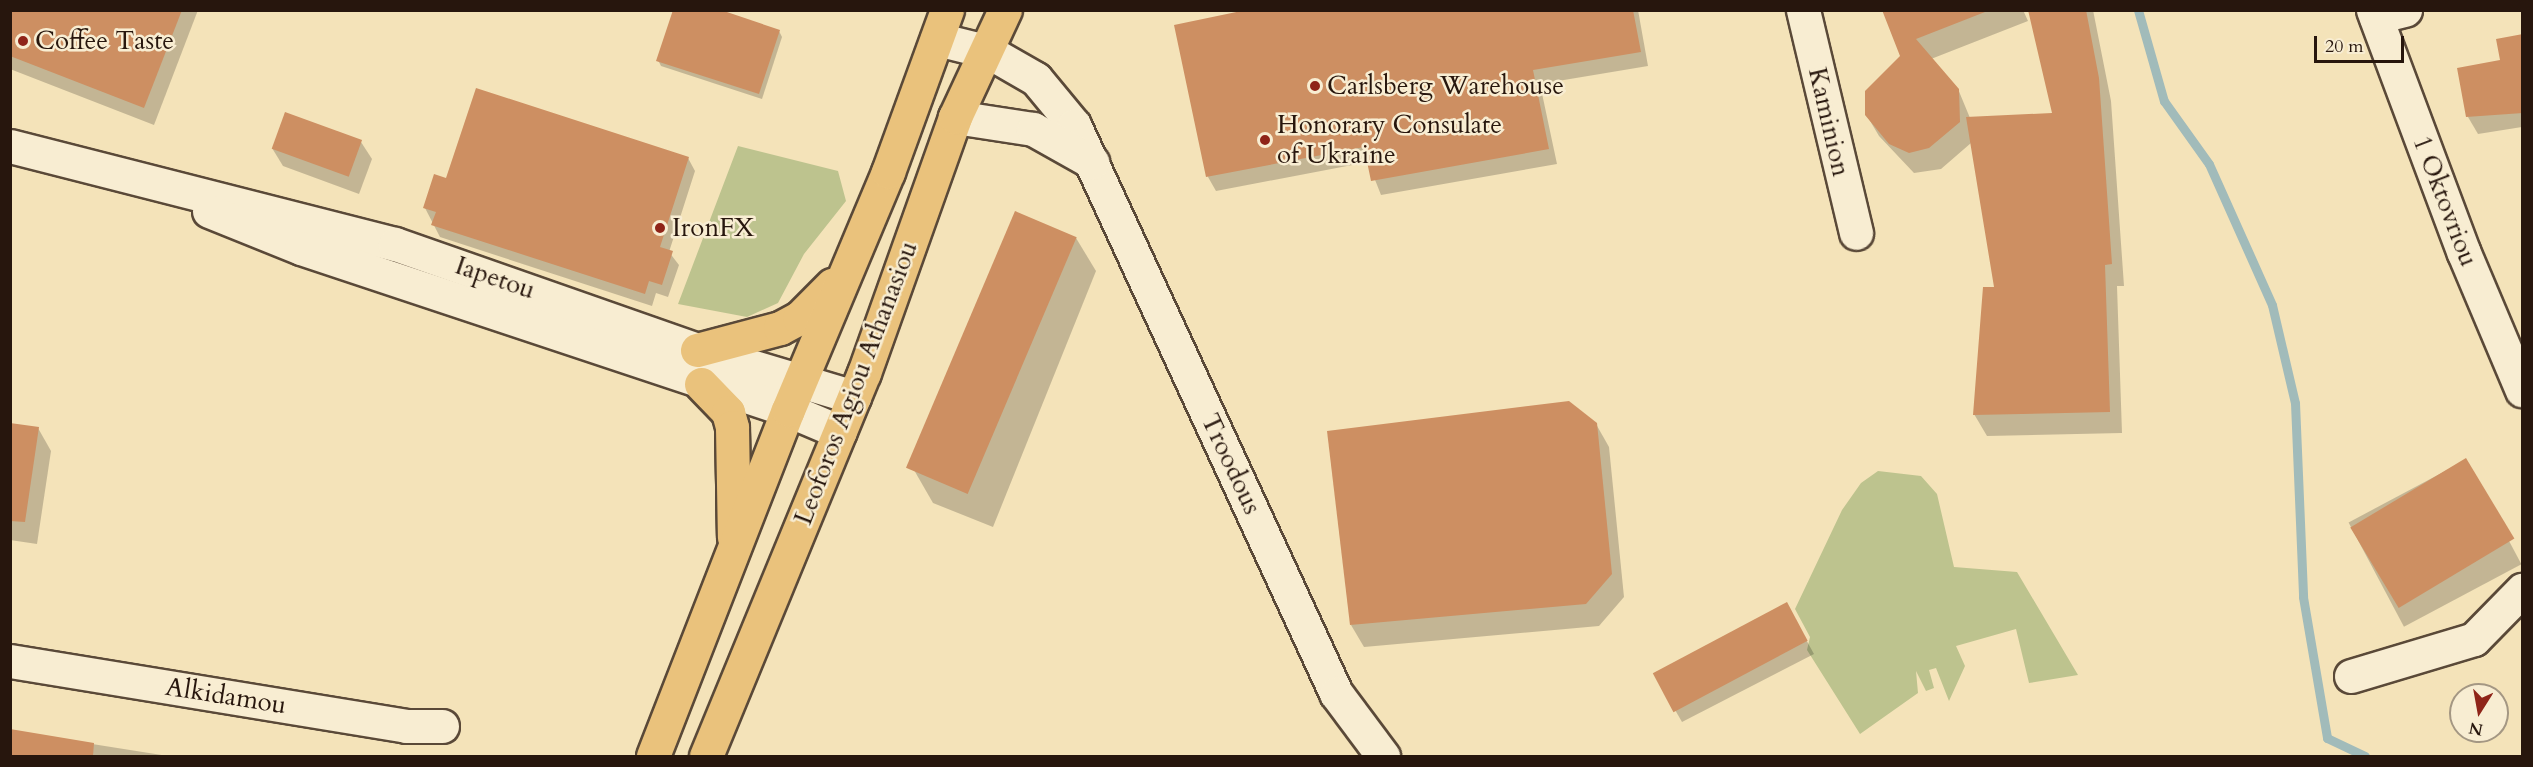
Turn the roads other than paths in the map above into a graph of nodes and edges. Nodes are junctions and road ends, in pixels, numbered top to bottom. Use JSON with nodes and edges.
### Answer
{"nodes":[{"id":1,"x":1005,"y":10,"type":"edge"},
{"id":2,"x":1803,"y":10,"type":"edge"},
{"id":3,"x":2385,"y":13,"type":"edge"},
{"id":4,"x":942,"y":25,"type":"edge"},
{"id":5,"x":989,"y":52,"type":"junction"},
{"id":6,"x":955,"y":117,"type":"junction"},
{"id":7,"x":10,"y":146,"type":"edge"},
{"id":8,"x":1093,"y":163,"type":"junction"},
{"id":9,"x":131,"y":176,"type":"junction"},
{"id":10,"x":1856,"y":233,"type":"dead end"},
{"id":11,"x":843,"y":274,"type":"junction"},
{"id":12,"x":697,"y":350,"type":"junction"},
{"id":13,"x":800,"y":380,"type":"junction"},
{"id":14,"x":701,"y":384,"type":"junction"},
{"id":15,"x":2523,"y":390,"type":"edge"},
{"id":16,"x":854,"y":397,"type":"junction"},
{"id":17,"x":788,"y":410,"type":"junction"},
{"id":18,"x":840,"y":432,"type":"junction"},
{"id":19,"x":734,"y":553,"type":"junction"},
{"id":20,"x":2523,"y":590,"type":"edge"},
{"id":21,"x":10,"y":661,"type":"edge"},
{"id":22,"x":2351,"y":676,"type":"dead end"},
{"id":23,"x":442,"y":726,"type":"dead end"},
{"id":24,"x":653,"y":756,"type":"edge"},
{"id":25,"x":706,"y":756,"type":"edge"},
{"id":26,"x":1383,"y":756,"type":"edge"}],
"edges":[{"from":1,"to":5,"type":"main road","name":"Leoforos Agiou Athanasiou"},
{"from":2,"to":10,"type":"street","name":"Kaminion"},
{"from":3,"to":15,"type":"street","name":"1 Oktovriou"},
{"from":4,"to":5,"type":"street","name":"Troodous"},
{"from":4,"to":11,"type":"main road","name":"Leoforos Agiou Athanasiou"},
{"from":5,"to":6,"type":"main road","name":"Leoforos Agiou Athanasiou"},
{"from":5,"to":8,"type":"street","name":"Troodous"},
{"from":6,"to":8,"type":"street"},
{"from":6,"to":16,"type":"main road","name":"Leoforos Agiou Athanasiou"},
{"from":7,"to":9,"type":"street","name":"Iapetou"},
{"from":8,"to":26,"type":"street","name":"Troodous"},
{"from":9,"to":12,"type":"street","name":"Iapetou"},
{"from":9,"to":14,"type":"street","name":"Iapetou"},
{"from":11,"to":12,"type":"main road"},
{"from":11,"to":13,"type":"main road","name":"Leoforos Agiou Athanasiou"},
{"from":12,"to":13,"type":"street","name":"Iapetou"},
{"from":13,"to":16,"type":"street","name":"Iapetou"},
{"from":13,"to":17,"type":"main road","name":"Leoforos Agiou Athanasiou"},
{"from":14,"to":17,"type":"street","name":"Iapetou"},
{"from":14,"to":19,"type":"main road"},
{"from":16,"to":18,"type":"main road","name":"Leoforos Agiou Athanasiou"},
{"from":17,"to":18,"type":"street","name":"Iapetou"},
{"from":17,"to":19,"type":"main road","name":"Leoforos Agiou Athanasiou"},
{"from":18,"to":25,"type":"main road","name":"Leoforos Agiou Athanasiou"},
{"from":19,"to":24,"type":"main road","name":"Leoforos Agiou Athanasiou"},
{"from":20,"to":22,"type":"street"},
{"from":21,"to":23,"type":"street","name":"Alkidamou"}]}
